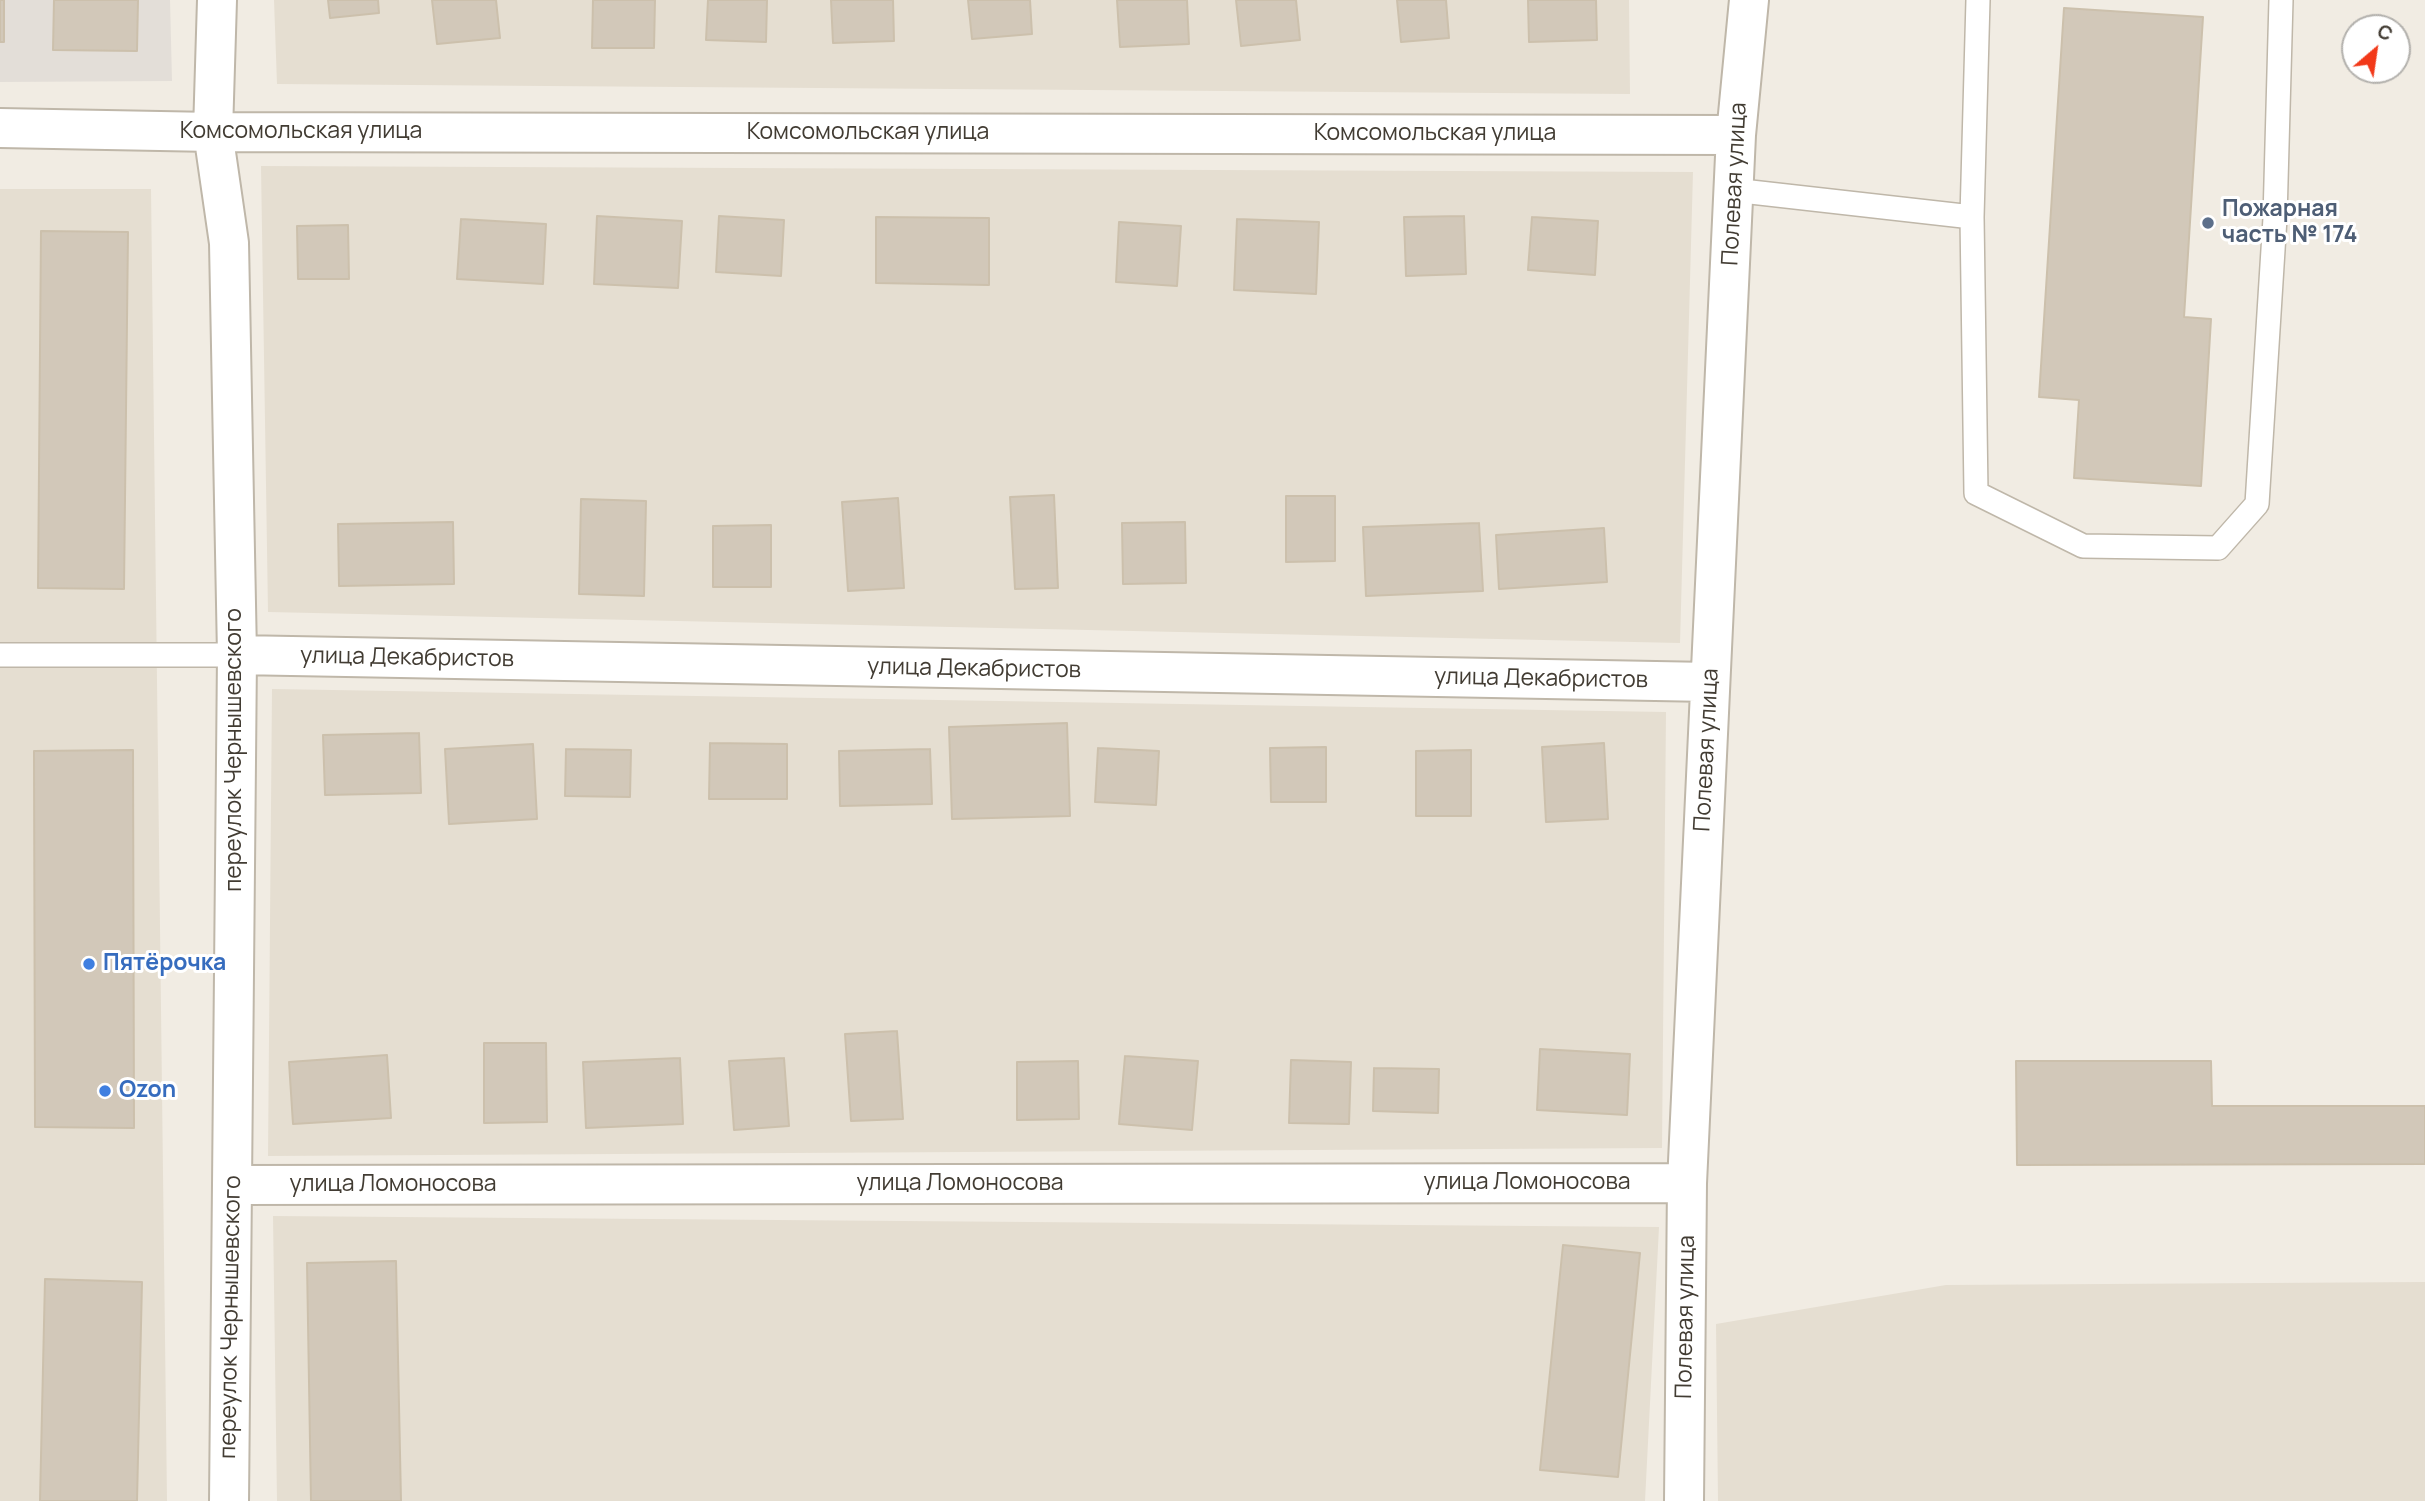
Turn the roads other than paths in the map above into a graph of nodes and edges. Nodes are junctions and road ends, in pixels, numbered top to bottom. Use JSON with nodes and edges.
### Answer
{"nodes":[{"id":1,"x":217,"y":0,"type":"edge"},
{"id":2,"x":1749,"y":0,"type":"edge"},
{"id":3,"x":1979,"y":0,"type":"edge"},
{"id":4,"x":2281,"y":0,"type":"edge"},
{"id":5,"x":0,"y":128,"type":"edge"},
{"id":6,"x":213,"y":132,"type":"junction"},
{"id":7,"x":1736,"y":135,"type":"junction"},
{"id":8,"x":1733,"y":190,"type":"junction"},
{"id":9,"x":1972,"y":217,"type":"junction"},
{"id":10,"x":0,"y":655,"type":"edge"},
{"id":11,"x":237,"y":655,"type":"junction"},
{"id":12,"x":1710,"y":682,"type":"junction"},
{"id":13,"x":1687,"y":1183,"type":"junction"},
{"id":14,"x":232,"y":1185,"type":"junction"},
{"id":15,"x":229,"y":1501,"type":"edge"},
{"id":16,"x":1684,"y":1501,"type":"edge"}],
"edges":[{"from":1,"to":6,"type":"street","name":"переулок Чернышевского"},
{"from":2,"to":7,"type":"street","name":"Полевая улица"},
{"from":3,"to":9,"type":"lane"},
{"from":4,"to":9,"type":"lane"},
{"from":5,"to":6,"type":"street","name":"Комсомольская улица"},
{"from":6,"to":7,"type":"street","name":"Комсомольская улица"},
{"from":6,"to":11,"type":"street","name":"переулок Чернышевского"},
{"from":7,"to":8,"type":"street","name":"Полевая улица"},
{"from":8,"to":9,"type":"lane"},
{"from":8,"to":12,"type":"street","name":"Полевая улица"},
{"from":10,"to":11,"type":"lane"},
{"from":11,"to":12,"type":"street","name":"улица Декабристов"},
{"from":11,"to":14,"type":"street","name":"переулок Чернышевского"},
{"from":12,"to":13,"type":"street","name":"Полевая улица"},
{"from":13,"to":14,"type":"street","name":"улица Ломоносова"},
{"from":13,"to":16,"type":"street","name":"Полевая улица"},
{"from":14,"to":15,"type":"street","name":"переулок Чернышевского"}]}
